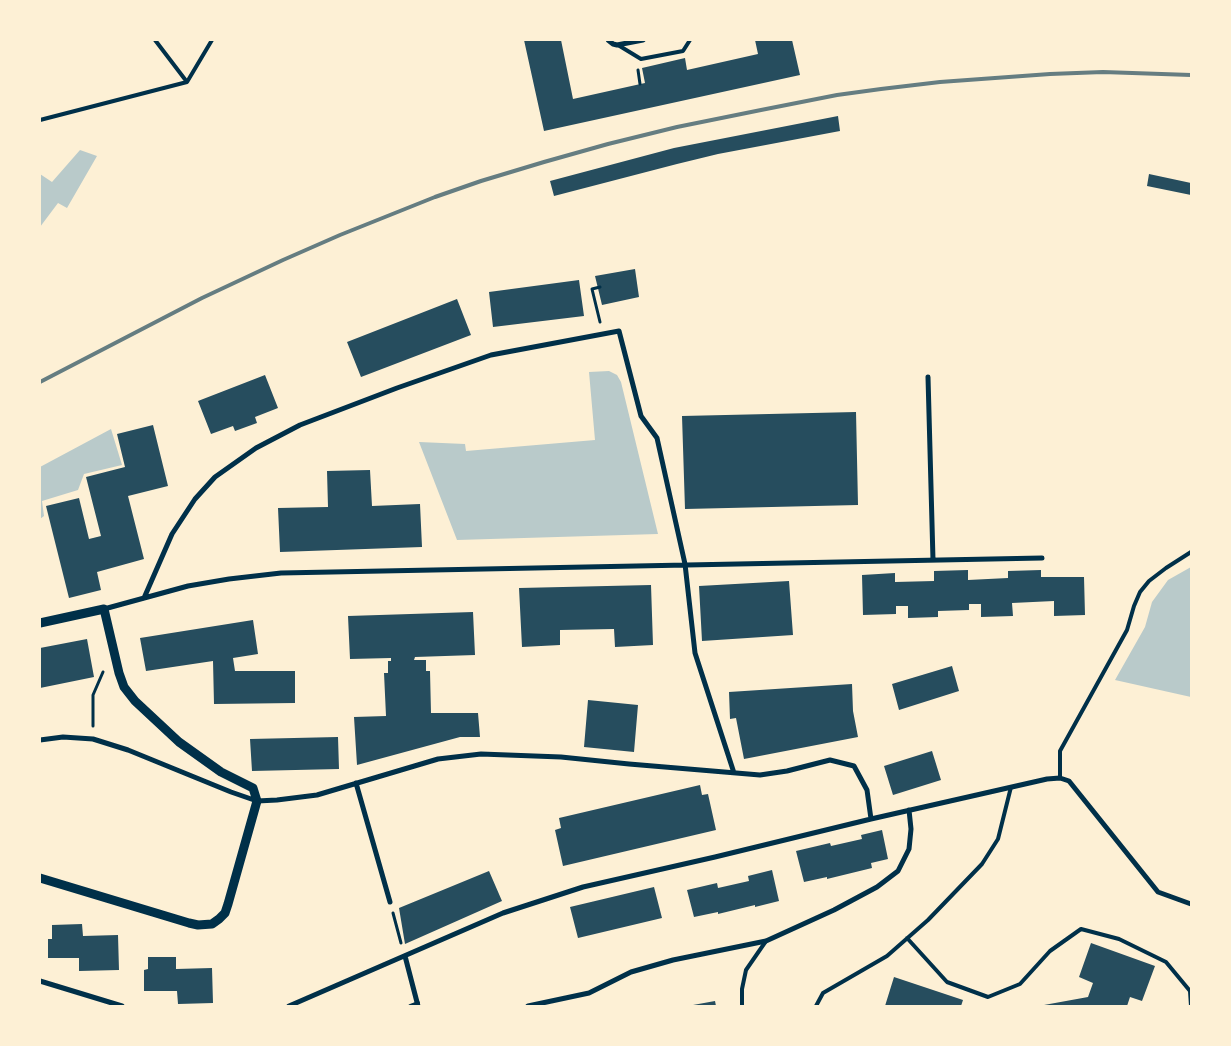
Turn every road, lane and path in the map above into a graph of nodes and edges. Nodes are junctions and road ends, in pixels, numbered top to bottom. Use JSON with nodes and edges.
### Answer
{"nodes":[{"id":1,"x":155,"y":40,"type":"edge"},
{"id":2,"x":212,"y":40,"type":"edge"},
{"id":3,"x":608,"y":40,"type":"edge"},
{"id":4,"x":643,"y":40,"type":"edge"},
{"id":5,"x":690,"y":40,"type":"edge"},
{"id":6,"x":617,"y":45,"type":"junction"},
{"id":7,"x":186,"y":82,"type":"junction"},
{"id":8,"x":40,"y":120,"type":"edge"},
{"id":9,"x":600,"y":287,"type":"dead end"},
{"id":10,"x":603,"y":334,"type":"junction"},
{"id":11,"x":928,"y":377,"type":"dead end"},
{"id":12,"x":1191,"y":552,"type":"edge"},
{"id":13,"x":1042,"y":558,"type":"dead end"},
{"id":14,"x":933,"y":560,"type":"junction"},
{"id":15,"x":685,"y":564,"type":"junction"},
{"id":16,"x":144,"y":598,"type":"junction"},
{"id":17,"x":104,"y":608,"type":"junction"},
{"id":18,"x":40,"y":623,"type":"edge"},
{"id":19,"x":116,"y":661,"type":"junction"},
{"id":20,"x":93,"y":739,"type":"junction"},
{"id":21,"x":40,"y":740,"type":"edge"},
{"id":22,"x":734,"y":773,"type":"junction"},
{"id":23,"x":1060,"y":778,"type":"junction"},
{"id":24,"x":356,"y":783,"type":"junction"},
{"id":25,"x":1011,"y":787,"type":"junction"},
{"id":26,"x":257,"y":801,"type":"junction"},
{"id":27,"x":909,"y":810,"type":"junction"},
{"id":28,"x":871,"y":819,"type":"junction"},
{"id":29,"x":40,"y":878,"type":"edge"},
{"id":30,"x":390,"y":902,"type":"joint"},
{"id":31,"x":1191,"y":904,"type":"edge"},
{"id":32,"x":907,"y":938,"type":"junction"},
{"id":33,"x":766,"y":941,"type":"junction"},
{"id":34,"x":405,"y":956,"type":"junction"},
{"id":35,"x":40,"y":981,"type":"edge"},
{"id":36,"x":418,"y":1004,"type":"edge"},
{"id":37,"x":122,"y":1006,"type":"edge"},
{"id":38,"x":289,"y":1006,"type":"edge"},
{"id":39,"x":410,"y":1006,"type":"edge"},
{"id":40,"x":528,"y":1006,"type":"edge"},
{"id":41,"x":742,"y":1006,"type":"edge"},
{"id":42,"x":816,"y":1006,"type":"edge"},
{"id":43,"x":1191,"y":1006,"type":"edge"}],
"edges":[{"from":1,"to":7,"type":"lane"},
{"from":2,"to":7,"type":"lane"},
{"from":3,"to":6,"type":"street"},
{"from":4,"to":6,"type":"street"},
{"from":5,"to":6,"type":"lane"},
{"from":7,"to":8,"type":"lane"},
{"from":9,"to":10,"type":"path"},
{"from":10,"to":15,"type":"street"},
{"from":10,"to":16,"type":"street"},
{"from":11,"to":14,"type":"street"},
{"from":12,"to":23,"type":"lane"},
{"from":13,"to":14,"type":"street"},
{"from":14,"to":15,"type":"street"},
{"from":15,"to":16,"type":"street"},
{"from":15,"to":22,"type":"street"},
{"from":16,"to":17,"type":"street"},
{"from":17,"to":18,"type":"street"},
{"from":17,"to":19,"type":"street"},
{"from":19,"to":20,"type":"path"},
{"from":19,"to":26,"type":"street"},
{"from":20,"to":21,"type":"street"},
{"from":20,"to":26,"type":"street"},
{"from":22,"to":24,"type":"street"},
{"from":22,"to":28,"type":"street"},
{"from":23,"to":25,"type":"street"},
{"from":23,"to":31,"type":"street"},
{"from":24,"to":26,"type":"street"},
{"from":24,"to":30,"type":"street"},
{"from":25,"to":27,"type":"street"},
{"from":25,"to":32,"type":"lane"},
{"from":26,"to":29,"type":"street"},
{"from":27,"to":28,"type":"street"},
{"from":27,"to":33,"type":"street"},
{"from":28,"to":34,"type":"street"},
{"from":30,"to":34,"type":"path"},
{"from":32,"to":42,"type":"lane"},
{"from":32,"to":43,"type":"lane"},
{"from":33,"to":40,"type":"street"},
{"from":33,"to":41,"type":"lane"},
{"from":34,"to":36,"type":"street"},
{"from":34,"to":38,"type":"street"},
{"from":35,"to":37,"type":"street"},
{"from":36,"to":39,"type":"lane"}]}
